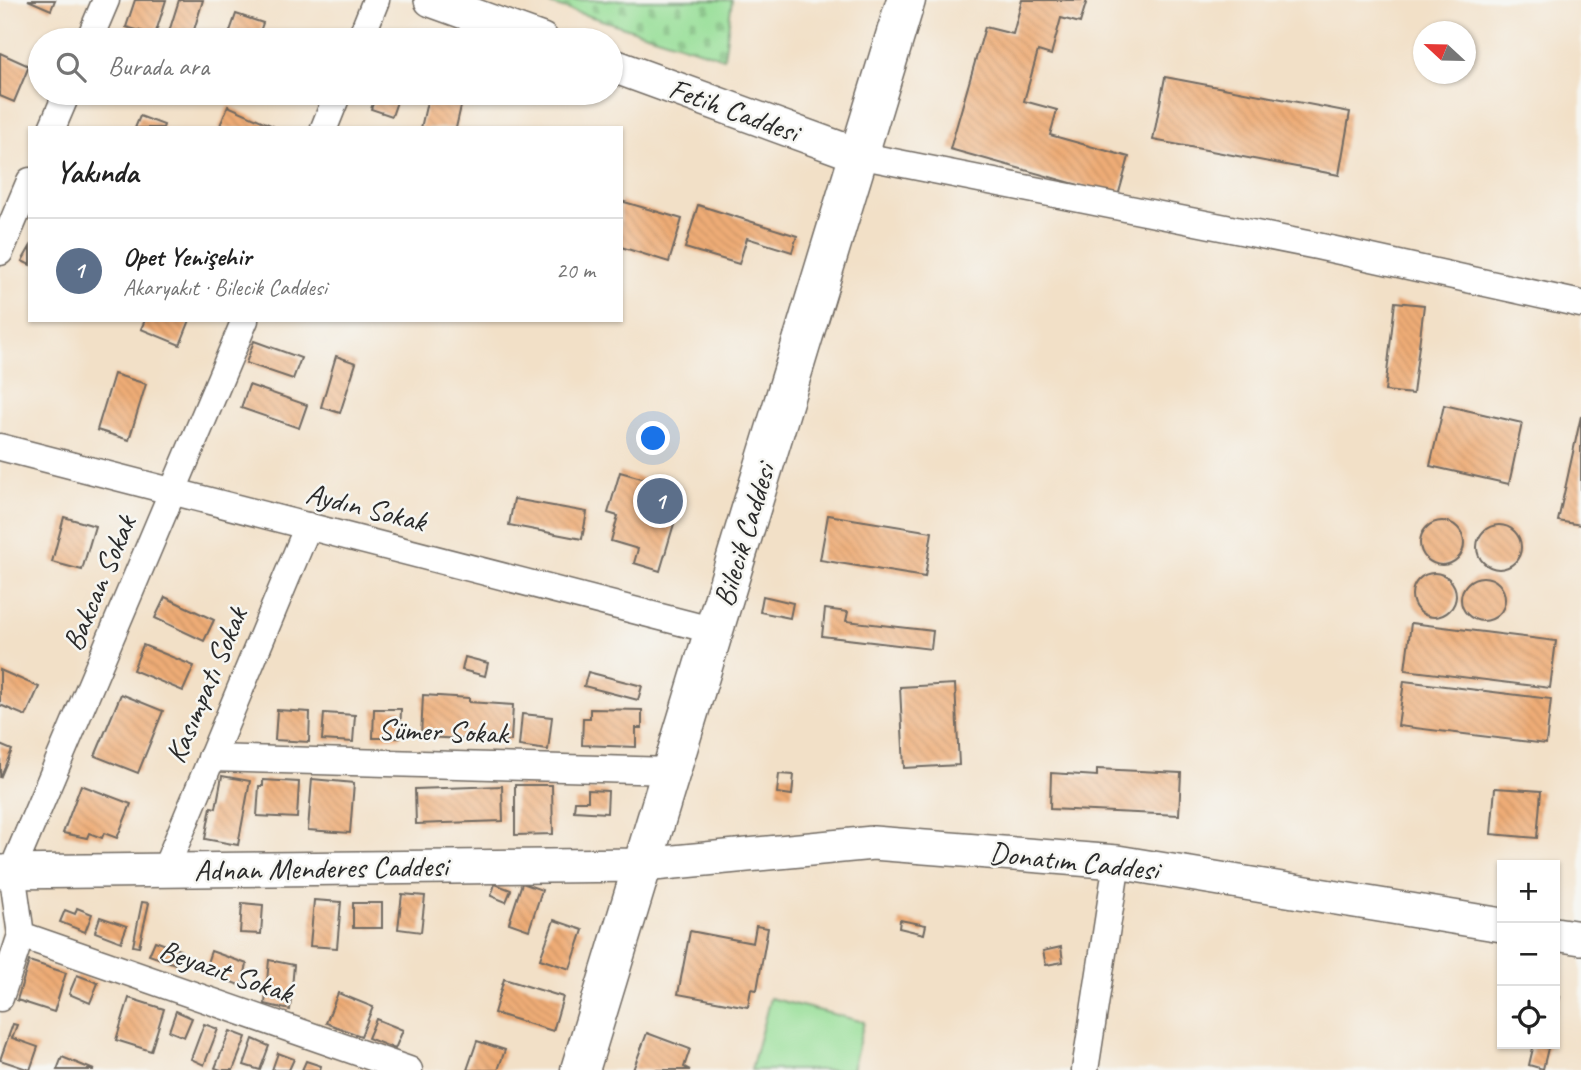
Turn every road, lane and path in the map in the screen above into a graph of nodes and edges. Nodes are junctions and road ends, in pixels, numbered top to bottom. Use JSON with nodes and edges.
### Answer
{"nodes":[{"id":1,"x":106,"y":0,"type":"edge"},
{"id":2,"x":376,"y":0,"type":"edge"},
{"id":3,"x":431,"y":0,"type":"edge"},
{"id":4,"x":906,"y":0,"type":"edge"},
{"id":5,"x":94,"y":28,"type":"edge"},
{"id":6,"x":365,"y":28,"type":"edge"},
{"id":7,"x":509,"y":28,"type":"edge"},
{"id":8,"x":623,"y":69,"type":"edge"},
{"id":9,"x":62,"y":105,"type":"edge"},
{"id":10,"x":333,"y":105,"type":"edge"},
{"id":11,"x":53,"y":126,"type":"edge"},
{"id":12,"x":325,"y":126,"type":"edge"},
{"id":13,"x":858,"y":155,"type":"junction"},
{"id":14,"x":28,"y":186,"type":"edge"},
{"id":15,"x":0,"y":252,"type":"edge"},
{"id":16,"x":1581,"y":304,"type":"edge"},
{"id":17,"x":244,"y":322,"type":"edge"},
{"id":18,"x":0,"y":447,"type":"edge"},
{"id":19,"x":175,"y":492,"type":"junction"},
{"id":20,"x":308,"y":526,"type":"junction"},
{"id":21,"x":715,"y":631,"type":"junction"},
{"id":22,"x":211,"y":758,"type":"junction"},
{"id":23,"x":672,"y":771,"type":"junction"},
{"id":24,"x":1117,"y":862,"type":"junction"},
{"id":25,"x":643,"y":865,"type":"junction"},
{"id":26,"x":165,"y":870,"type":"junction"},
{"id":27,"x":6,"y":871,"type":"edge"},
{"id":28,"x":1497,"y":924,"type":"edge"},
{"id":29,"x":21,"y":934,"type":"junction"},
{"id":30,"x":1560,"y":935,"type":"edge"},
{"id":31,"x":1581,"y":939,"type":"edge"},
{"id":32,"x":0,"y":998,"type":"edge"},
{"id":33,"x":409,"y":1070,"type":"edge"},
{"id":34,"x":580,"y":1070,"type":"edge"},
{"id":35,"x":1085,"y":1070,"type":"edge"}],
"edges":[{"from":1,"to":5,"type":"street"},
{"from":2,"to":6,"type":"street"},
{"from":3,"to":7,"type":"street"},
{"from":4,"to":13,"type":"main road","name":"Bilecik Caddesi"},
{"from":8,"to":13,"type":"street","name":"Fetih Caddesi"},
{"from":9,"to":11,"type":"street"},
{"from":10,"to":12,"type":"street"},
{"from":13,"to":16,"type":"street"},
{"from":13,"to":21,"type":"main road","name":"Bilecik Caddesi"},
{"from":14,"to":15,"type":"street"},
{"from":17,"to":19,"type":"street","name":"Bakcan Sokak"},
{"from":18,"to":19,"type":"street","name":"Aydın Sokak"},
{"from":19,"to":20,"type":"street","name":"Aydın Sokak"},
{"from":19,"to":27,"type":"street","name":"Bakcan Sokak"},
{"from":20,"to":21,"type":"street","name":"Aydın Sokak"},
{"from":20,"to":22,"type":"street","name":"Kasımpatı Sokak"},
{"from":21,"to":23,"type":"main road","name":"Bilecik Caddesi"},
{"from":22,"to":23,"type":"street","name":"Sümer Sokak"},
{"from":22,"to":26,"type":"street","name":"Kasımpatı Sokak"},
{"from":23,"to":25,"type":"main road","name":"Bilecik Caddesi"},
{"from":24,"to":25,"type":"street","name":"Donatım Caddesi"},
{"from":24,"to":28,"type":"street","name":"Donatım Caddesi"},
{"from":24,"to":35,"type":"street"},
{"from":25,"to":26,"type":"street","name":"Adnan Menderes Caddesi"},
{"from":25,"to":34,"type":"main road","name":"Bilecik Caddesi"},
{"from":26,"to":27,"type":"street","name":"Adnan Menderes Caddesi"},
{"from":27,"to":29,"type":"street"},
{"from":29,"to":32,"type":"street"},
{"from":29,"to":33,"type":"street","name":"Beyazıt Sokak"},
{"from":30,"to":31,"type":"street"}]}
